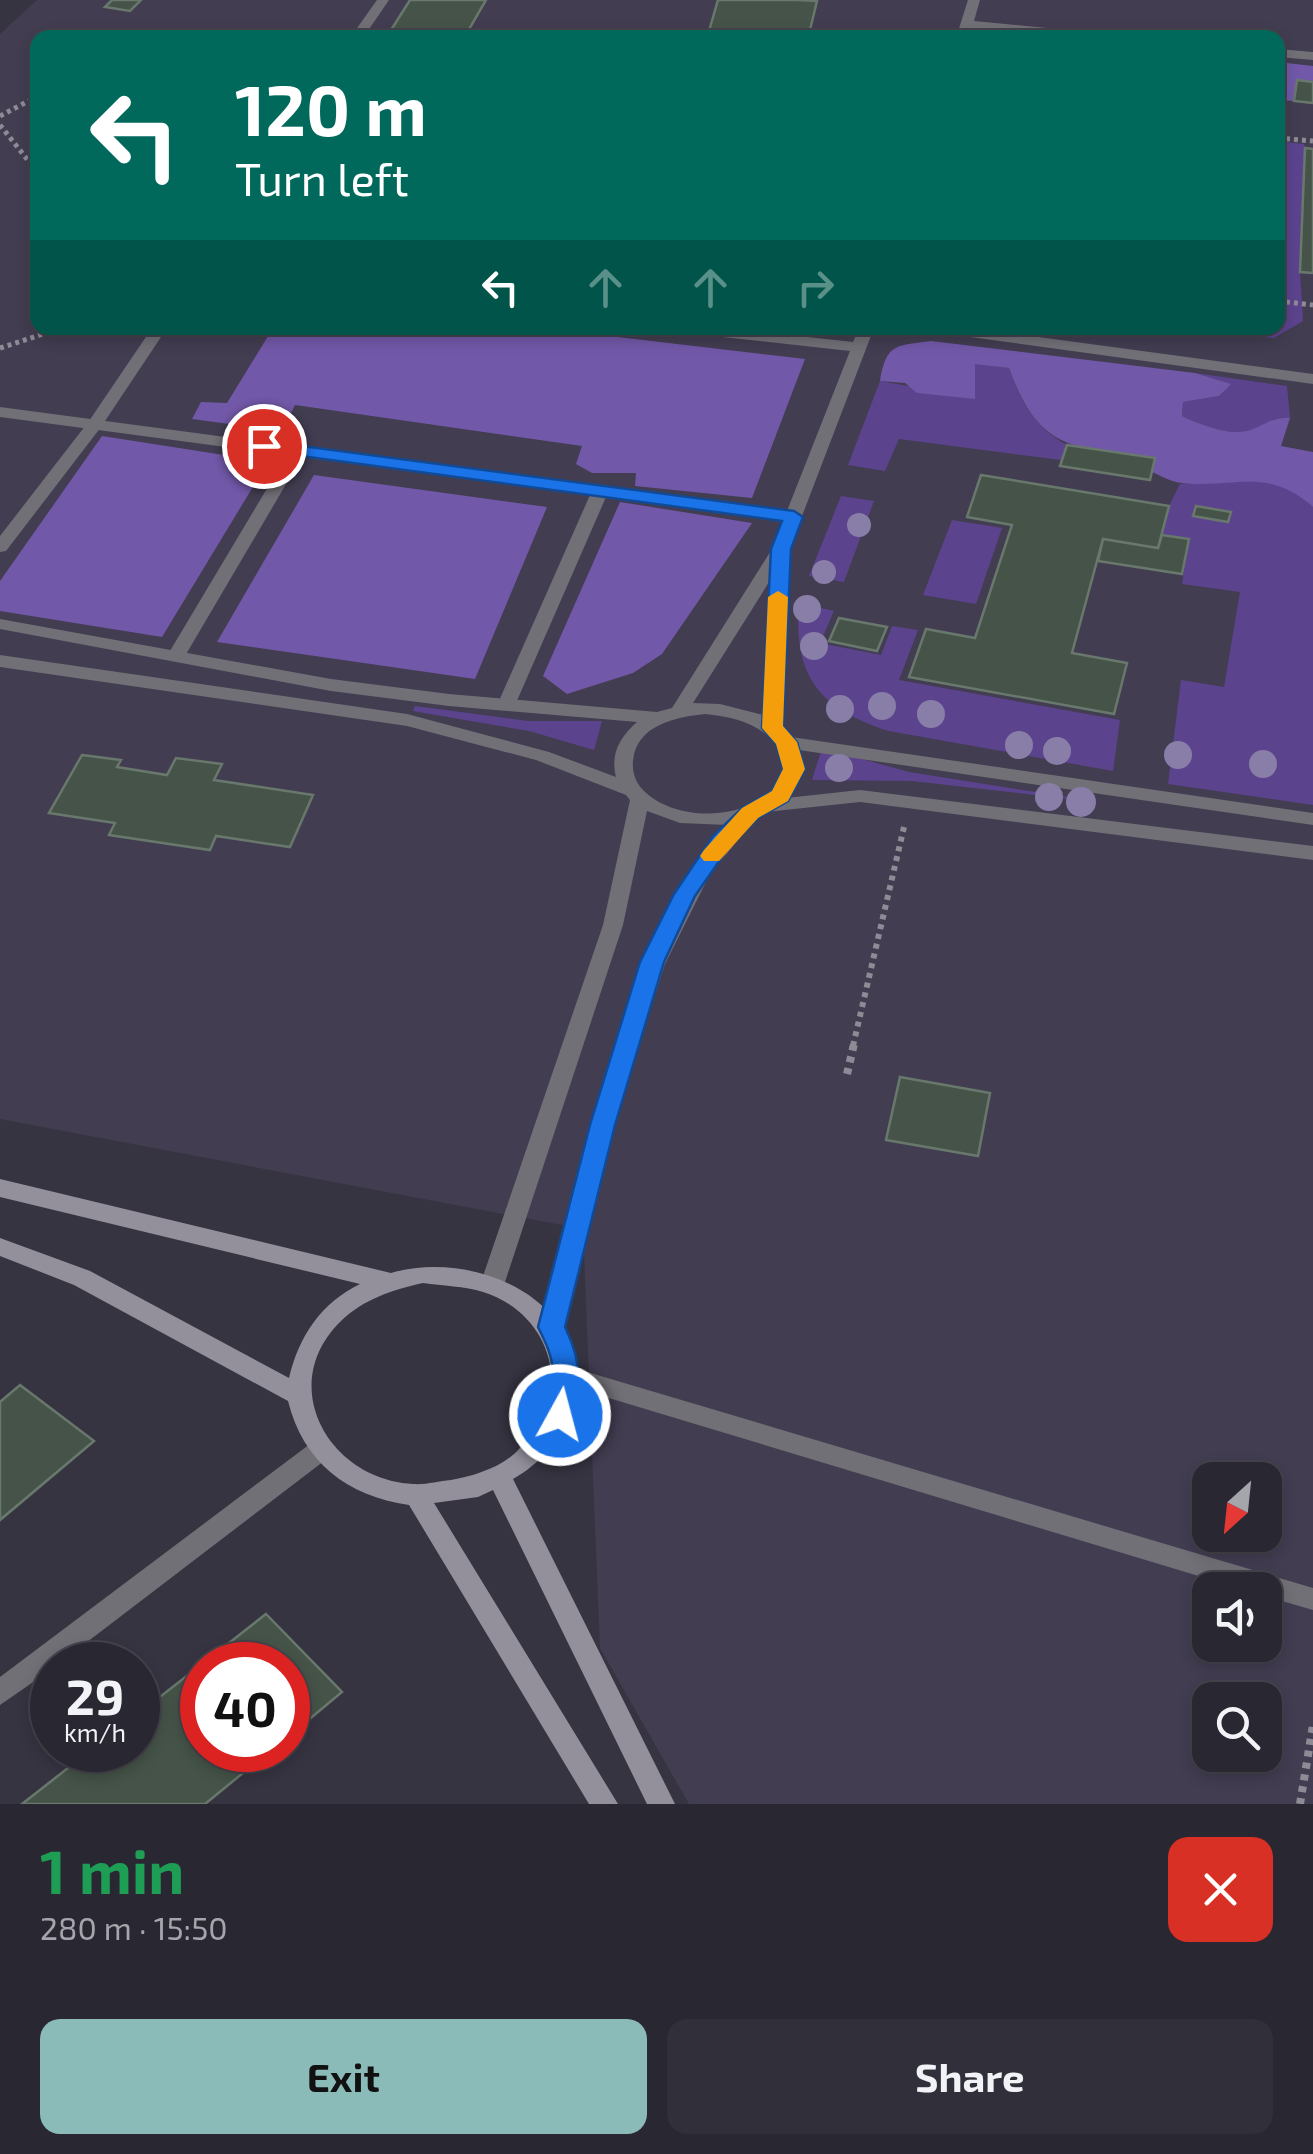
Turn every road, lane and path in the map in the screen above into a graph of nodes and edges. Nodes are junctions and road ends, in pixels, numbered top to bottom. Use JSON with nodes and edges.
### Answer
{"nodes":[{"id":1,"x":383,"y":0,"type":"edge"},
{"id":2,"x":974,"y":0,"type":"edge"},
{"id":3,"x":362,"y":30,"type":"edge"},
{"id":4,"x":964,"y":30,"type":"edge"},
{"id":5,"x":1285,"y":54,"type":"edge"},
{"id":6,"x":1313,"y":56,"type":"edge"},
{"id":7,"x":30,"y":100,"type":"edge"},
{"id":8,"x":0,"y":116,"type":"edge"},
{"id":9,"x":0,"y":125,"type":"edge"},
{"id":10,"x":1285,"y":138,"type":"edge"},
{"id":11,"x":1313,"y":140,"type":"edge"},
{"id":12,"x":30,"y":163,"type":"edge"},
{"id":13,"x":1285,"y":302,"type":"edge"},
{"id":14,"x":1313,"y":305,"type":"edge"},
{"id":15,"x":40,"y":335,"type":"edge"},
{"id":16,"x":154,"y":335,"type":"edge"},
{"id":17,"x":750,"y":335,"type":"edge"},
{"id":18,"x":864,"y":335,"type":"edge"},
{"id":19,"x":993,"y":335,"type":"edge"},
{"id":20,"x":860,"y":347,"type":"junction"},
{"id":21,"x":0,"y":348,"type":"edge"},
{"id":22,"x":1313,"y":379,"type":"edge"},
{"id":23,"x":0,"y":412,"type":"edge"},
{"id":24,"x":95,"y":424,"type":"junction"},
{"id":25,"x":297,"y":451,"type":"junction"},
{"id":26,"x":600,"y":491,"type":"junction"},
{"id":27,"x":794,"y":517,"type":"junction"},
{"id":28,"x":0,"y":547,"type":"edge"},
{"id":29,"x":781,"y":549,"type":"junction"},
{"id":30,"x":0,"y":624,"type":"edge"},
{"id":31,"x":176,"y":656,"type":"junction"},
{"id":32,"x":0,"y":661,"type":"edge"},
{"id":33,"x":507,"y":703,"type":"junction"},
{"id":34,"x":680,"y":710,"type":"junction"},
{"id":35,"x":656,"y":718,"type":"junction"},
{"id":36,"x":779,"y":735,"type":"junction"},
{"id":37,"x":636,"y":794,"type":"junction"},
{"id":38,"x":910,"y":802,"type":"junction"},
{"id":39,"x":758,"y":810,"type":"junction"},
{"id":40,"x":1313,"y":820,"type":"edge"},
{"id":41,"x":1313,"y":854,"type":"edge"},
{"id":42,"x":847,"y":1074,"type":"dead end"},
{"id":43,"x":0,"y":1188,"type":"edge"},
{"id":44,"x":0,"y":1247,"type":"edge"},
{"id":45,"x":388,"y":1282,"type":"junction"},
{"id":46,"x":493,"y":1282,"type":"junction"},
{"id":47,"x":552,"y":1327,"type":"junction"},
{"id":48,"x":567,"y":1376,"type":"junction"},
{"id":49,"x":297,"y":1394,"type":"junction"},
{"id":50,"x":319,"y":1450,"type":"junction"},
{"id":51,"x":499,"y":1477,"type":"junction"},
{"id":52,"x":416,"y":1495,"type":"junction"},
{"id":53,"x":1313,"y":1599,"type":"edge"},
{"id":54,"x":0,"y":1693,"type":"edge"},
{"id":55,"x":1313,"y":1725,"type":"edge"},
{"id":56,"x":604,"y":1804,"type":"edge"},
{"id":57,"x":661,"y":1804,"type":"edge"},
{"id":58,"x":1300,"y":1804,"type":"edge"}],
"edges":[{"from":1,"to":3,"type":"street"},
{"from":2,"to":4,"type":"street"},
{"from":5,"to":6,"type":"street"},
{"from":7,"to":8,"type":"path"},
{"from":9,"to":12,"type":"path"},
{"from":10,"to":11,"type":"path"},
{"from":13,"to":14,"type":"path"},
{"from":15,"to":21,"type":"path"},
{"from":16,"to":24,"type":"street"},
{"from":17,"to":20,"type":"street"},
{"from":18,"to":20,"type":"street"},
{"from":19,"to":22,"type":"street"},
{"from":20,"to":27,"type":"street"},
{"from":23,"to":24,"type":"street"},
{"from":24,"to":25,"type":"street"},
{"from":24,"to":28,"type":"street"},
{"from":25,"to":26,"type":"street"},
{"from":25,"to":31,"type":"street"},
{"from":26,"to":27,"type":"street"},
{"from":26,"to":33,"type":"street"},
{"from":27,"to":29,"type":"street"},
{"from":29,"to":34,"type":"street"},
{"from":29,"to":36,"type":"street"},
{"from":30,"to":31,"type":"street"},
{"from":31,"to":33,"type":"street"},
{"from":32,"to":37,"type":"street"},
{"from":33,"to":35,"type":"street"},
{"from":34,"to":35,"type":"street"},
{"from":34,"to":36,"type":"street"},
{"from":35,"to":37,"type":"street"},
{"from":36,"to":39,"type":"street"},
{"from":36,"to":40,"type":"street"},
{"from":37,"to":39,"type":"street"},
{"from":37,"to":46,"type":"street"},
{"from":38,"to":39,"type":"street"},
{"from":38,"to":41,"type":"street"},
{"from":38,"to":42,"type":"path"},
{"from":39,"to":47,"type":"street"},
{"from":43,"to":45,"type":"street"},
{"from":44,"to":49,"type":"street"},
{"from":45,"to":46,"type":"street"},
{"from":45,"to":49,"type":"street"},
{"from":46,"to":47,"type":"street"},
{"from":47,"to":48,"type":"street"},
{"from":48,"to":51,"type":"street"},
{"from":48,"to":53,"type":"street"},
{"from":49,"to":50,"type":"street"},
{"from":50,"to":52,"type":"street"},
{"from":50,"to":54,"type":"street"},
{"from":51,"to":52,"type":"street"},
{"from":51,"to":57,"type":"street"},
{"from":52,"to":56,"type":"street"},
{"from":55,"to":58,"type":"path"}]}
